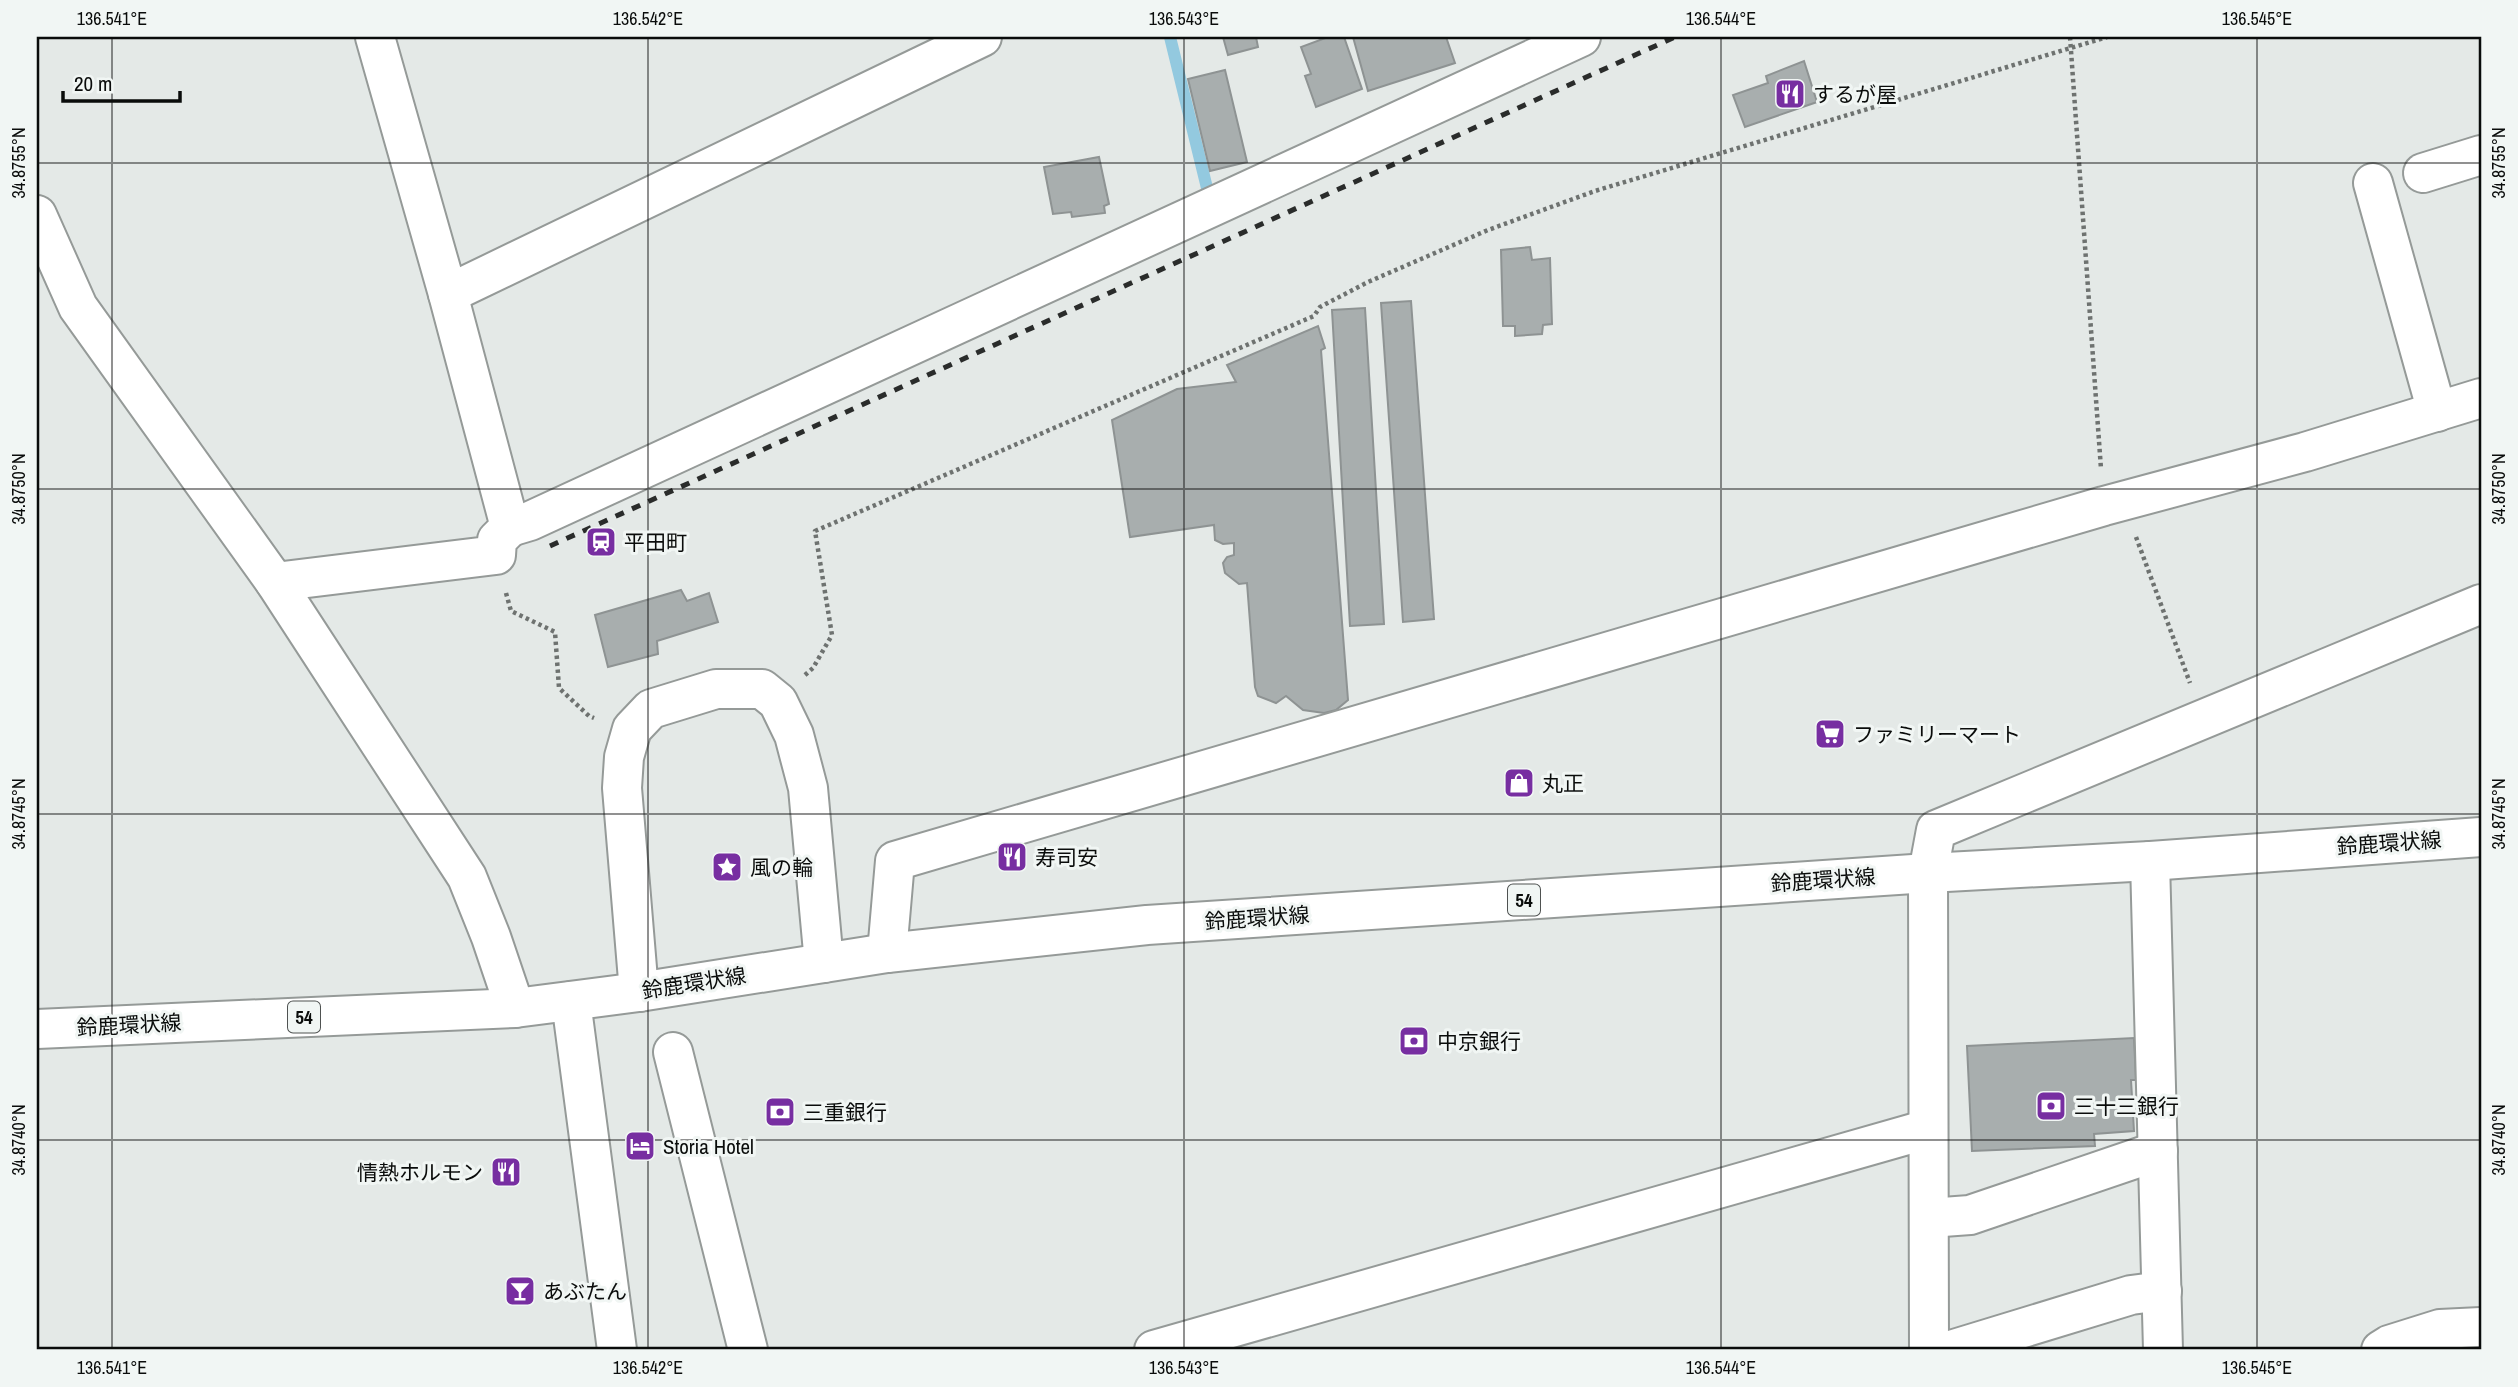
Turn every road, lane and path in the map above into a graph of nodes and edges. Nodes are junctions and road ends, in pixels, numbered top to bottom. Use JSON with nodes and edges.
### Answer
{"nodes":[{"id":1,"x":374,"y":37,"type":"edge"},
{"id":2,"x":982,"y":37,"type":"edge"},
{"id":3,"x":1581,"y":37,"type":"edge"},
{"id":4,"x":2070,"y":37,"type":"edge"},
{"id":5,"x":2107,"y":37,"type":"edge"},
{"id":6,"x":2070,"y":47,"type":"junction"},
{"id":7,"x":2481,"y":155,"type":"edge"},
{"id":8,"x":2423,"y":173,"type":"dead end"},
{"id":9,"x":2374,"y":183,"type":"dead end"},
{"id":10,"x":38,"y":220,"type":"edge"},
{"id":11,"x":448,"y":294,"type":"junction"},
{"id":12,"x":2481,"y":398,"type":"edge"},
{"id":13,"x":2437,"y":412,"type":"junction"},
{"id":14,"x":2113,"y":503,"type":"junction"},
{"id":15,"x":503,"y":541,"type":"junction"},
{"id":16,"x":275,"y":582,"type":"junction"},
{"id":17,"x":2481,"y":604,"type":"edge"},
{"id":18,"x":778,"y":702,"type":"junction"},
{"id":19,"x":2203,"y":719,"type":"junction"},
{"id":20,"x":632,"y":729,"type":"junction"},
{"id":21,"x":2481,"y":836,"type":"edge"},
{"id":22,"x":2150,"y":861,"type":"junction"},
{"id":23,"x":1928,"y":873,"type":"junction"},
{"id":24,"x":887,"y":953,"type":"junction"},
{"id":25,"x":824,"y":963,"type":"junction"},
{"id":26,"x":639,"y":992,"type":"junction"},
{"id":27,"x":571,"y":1001,"type":"junction"},
{"id":28,"x":515,"y":1008,"type":"junction"},
{"id":29,"x":37,"y":1030,"type":"edge"},
{"id":30,"x":673,"y":1052,"type":"dead end"},
{"id":31,"x":1928,"y":1129,"type":"junction"},
{"id":32,"x":2158,"y":1152,"type":"junction"},
{"id":33,"x":1929,"y":1218,"type":"junction"},
{"id":34,"x":2162,"y":1291,"type":"junction"},
{"id":35,"x":2481,"y":1327,"type":"edge"},
{"id":36,"x":617,"y":1350,"type":"edge"},
{"id":37,"x":748,"y":1350,"type":"edge"},
{"id":38,"x":1154,"y":1350,"type":"edge"},
{"id":39,"x":1929,"y":1350,"type":"edge"},
{"id":40,"x":1951,"y":1350,"type":"edge"},
{"id":41,"x":2163,"y":1350,"type":"edge"},
{"id":42,"x":2381,"y":1350,"type":"edge"}],
"edges":[{"from":1,"to":11,"type":"street"},
{"from":2,"to":11,"type":"street"},
{"from":3,"to":15,"type":"street"},
{"from":4,"to":6,"type":"path"},
{"from":5,"to":6,"type":"path"},
{"from":6,"to":14,"type":"path"},
{"from":6,"to":18,"type":"path"},
{"from":7,"to":8,"type":"street"},
{"from":9,"to":13,"type":"street"},
{"from":10,"to":16,"type":"street"},
{"from":11,"to":15,"type":"street"},
{"from":12,"to":13,"type":"street"},
{"from":13,"to":14,"type":"street"},
{"from":14,"to":19,"type":"path"},
{"from":14,"to":24,"type":"street"},
{"from":15,"to":16,"type":"street"},
{"from":15,"to":20,"type":"path"},
{"from":16,"to":28,"type":"street"},
{"from":17,"to":19,"type":"street"},
{"from":18,"to":20,"type":"street"},
{"from":18,"to":25,"type":"street"},
{"from":19,"to":23,"type":"street"},
{"from":20,"to":26,"type":"street"},
{"from":21,"to":22,"type":"street","name":"鈴鹿環状線","number":"54"},
{"from":22,"to":23,"type":"street","name":"鈴鹿環状線","number":"54"},
{"from":22,"to":32,"type":"street"},
{"from":23,"to":24,"type":"street","name":"鈴鹿環状線","number":"54"},
{"from":23,"to":31,"type":"street"},
{"from":24,"to":25,"type":"street","name":"鈴鹿環状線","number":"54"},
{"from":25,"to":26,"type":"street","name":"鈴鹿環状線","number":"54"},
{"from":26,"to":27,"type":"street","name":"鈴鹿環状線","number":"54"},
{"from":27,"to":28,"type":"street","name":"鈴鹿環状線","number":"54"},
{"from":27,"to":36,"type":"street"},
{"from":28,"to":29,"type":"street","name":"鈴鹿環状線","number":"54"},
{"from":30,"to":37,"type":"street"},
{"from":31,"to":33,"type":"street"},
{"from":31,"to":38,"type":"street"},
{"from":32,"to":33,"type":"street"},
{"from":32,"to":34,"type":"street"},
{"from":33,"to":39,"type":"street"},
{"from":34,"to":40,"type":"street"},
{"from":34,"to":41,"type":"street"},
{"from":35,"to":42,"type":"street"}]}
